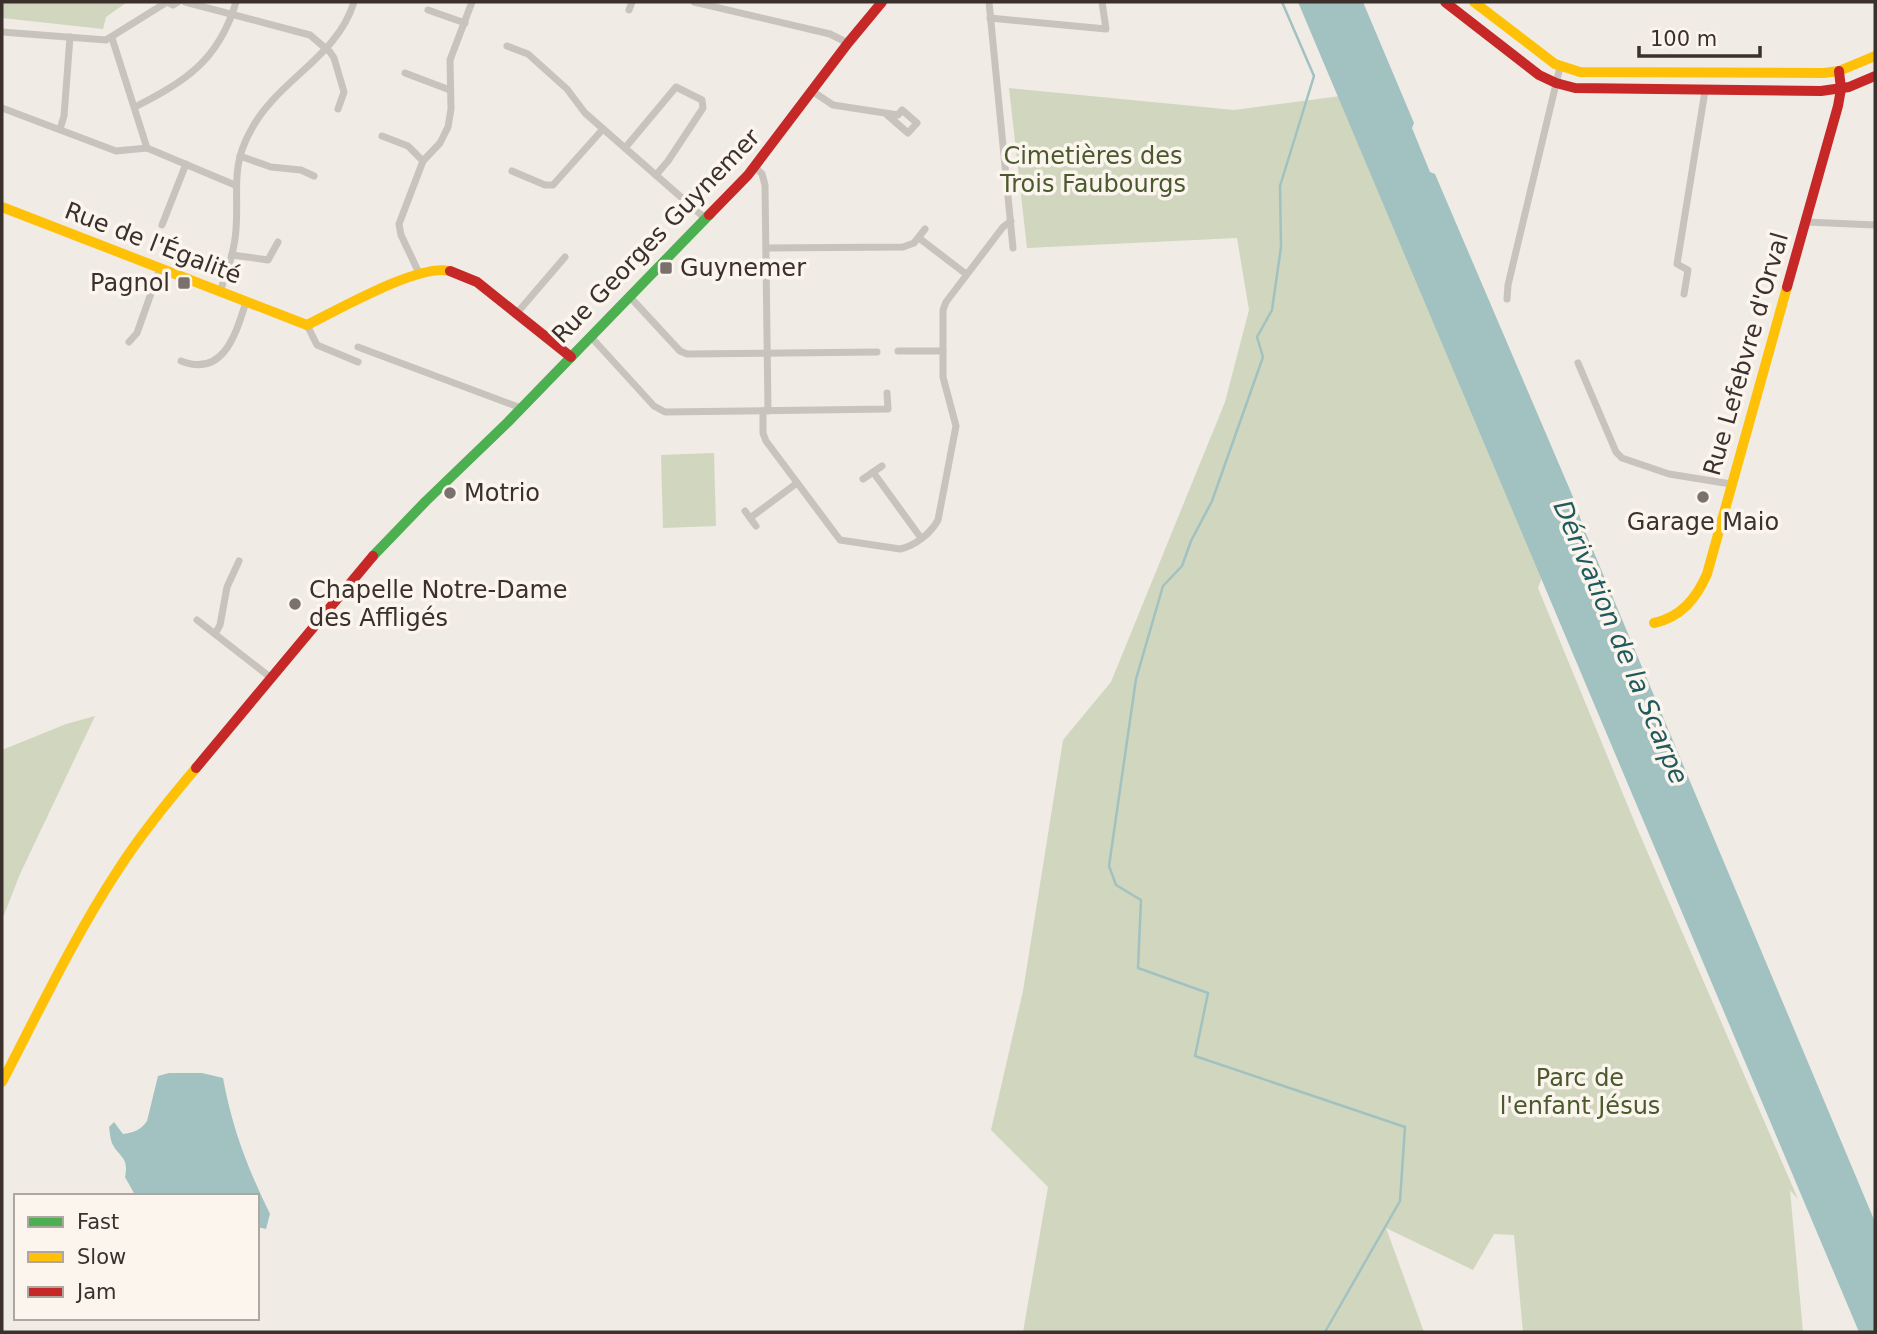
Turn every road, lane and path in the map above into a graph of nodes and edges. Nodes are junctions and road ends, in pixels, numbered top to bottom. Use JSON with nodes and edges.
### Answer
{"nodes":[{"id":1,"x":167,"y":2,"type":"edge"},
{"id":2,"x":178,"y":2,"type":"edge"},
{"id":3,"x":185,"y":2,"type":"edge"},
{"id":4,"x":236,"y":2,"type":"edge"},
{"id":5,"x":354,"y":2,"type":"edge"},
{"id":6,"x":472,"y":2,"type":"edge"},
{"id":7,"x":694,"y":2,"type":"edge"},
{"id":8,"x":882,"y":2,"type":"edge"},
{"id":9,"x":989,"y":2,"type":"edge"},
{"id":10,"x":1102,"y":2,"type":"edge"},
{"id":11,"x":1445,"y":2,"type":"edge"},
{"id":12,"x":1474,"y":2,"type":"edge"},
{"id":13,"x":428,"y":10,"type":"dead end"},
{"id":14,"x":232,"y":14,"type":"junction"},
{"id":15,"x":990,"y":18,"type":"junction"},
{"id":16,"x":465,"y":23,"type":"junction"},
{"id":17,"x":2,"y":32,"type":"edge"},
{"id":18,"x":70,"y":37,"type":"junction"},
{"id":19,"x":112,"y":38,"type":"junction"},
{"id":20,"x":848,"y":43,"type":"junction"},
{"id":21,"x":507,"y":46,"type":"dead end"},
{"id":22,"x":327,"y":49,"type":"junction"},
{"id":23,"x":1875,"y":56,"type":"edge"},
{"id":24,"x":1560,"y":67,"type":"junction"},
{"id":25,"x":1839,"y":71,"type":"junction"},
{"id":26,"x":405,"y":73,"type":"dead end"},
{"id":27,"x":1875,"y":76,"type":"edge"},
{"id":28,"x":1556,"y":83,"type":"junction"},
{"id":29,"x":1841,"y":89,"type":"junction"},
{"id":30,"x":450,"y":90,"type":"junction"},
{"id":31,"x":812,"y":90,"type":"junction"},
{"id":32,"x":1704,"y":91,"type":"junction"},
{"id":33,"x":135,"y":107,"type":"junction"},
{"id":34,"x":2,"y":108,"type":"edge"},
{"id":35,"x":338,"y":109,"type":"dead end"},
{"id":36,"x":885,"y":113,"type":"dead end"},
{"id":37,"x":603,"y":128,"type":"junction"},
{"id":38,"x":60,"y":130,"type":"junction"},
{"id":39,"x":382,"y":136,"type":"dead end"},
{"id":40,"x":147,"y":148,"type":"junction"},
{"id":41,"x":625,"y":148,"type":"junction"},
{"id":42,"x":240,"y":156,"type":"junction"},
{"id":43,"x":423,"y":161,"type":"junction"},
{"id":44,"x":186,"y":164,"type":"junction"},
{"id":45,"x":755,"y":167,"type":"junction"},
{"id":46,"x":512,"y":171,"type":"dead end"},
{"id":47,"x":656,"y":175,"type":"junction"},
{"id":48,"x":314,"y":176,"type":"dead end"},
{"id":49,"x":235,"y":185,"type":"junction"},
{"id":50,"x":2,"y":207,"type":"edge"},
{"id":51,"x":706,"y":219,"type":"junction"},
{"id":52,"x":1011,"y":221,"type":"junction"},
{"id":53,"x":1806,"y":222,"type":"junction"},
{"id":54,"x":162,"y":225,"type":"dead end"},
{"id":55,"x":1875,"y":225,"type":"edge"},
{"id":56,"x":925,"y":229,"type":"dead end"},
{"id":57,"x":919,"y":238,"type":"junction"},
{"id":58,"x":278,"y":242,"type":"dead end"},
{"id":59,"x":766,"y":248,"type":"junction"},
{"id":60,"x":1013,"y":248,"type":"dead end"},
{"id":61,"x":232,"y":255,"type":"junction"},
{"id":62,"x":565,"y":257,"type":"dead end"},
{"id":63,"x":160,"y":268,"type":"junction"},
{"id":64,"x":419,"y":273,"type":"junction"},
{"id":65,"x":967,"y":274,"type":"junction"},
{"id":66,"x":220,"y":292,"type":"junction"},
{"id":67,"x":1684,"y":294,"type":"dead end"},
{"id":68,"x":630,"y":297,"type":"junction"},
{"id":69,"x":1507,"y":299,"type":"dead end"},
{"id":70,"x":246,"y":302,"type":"junction"},
{"id":71,"x":517,"y":313,"type":"junction"},
{"id":72,"x":307,"y":325,"type":"junction"},
{"id":73,"x":591,"y":337,"type":"junction"},
{"id":74,"x":129,"y":342,"type":"dead end"},
{"id":75,"x":358,"y":346,"type":"dead end"},
{"id":76,"x":898,"y":351,"type":"dead end"},
{"id":77,"x":943,"y":351,"type":"junction"},
{"id":78,"x":877,"y":352,"type":"dead end"},
{"id":79,"x":768,"y":354,"type":"junction"},
{"id":80,"x":571,"y":357,"type":"junction"},
{"id":81,"x":181,"y":361,"type":"dead end"},
{"id":82,"x":358,"y":362,"type":"dead end"},
{"id":83,"x":1578,"y":363,"type":"dead end"},
{"id":84,"x":887,"y":393,"type":"dead end"},
{"id":85,"x":521,"y":408,"type":"junction"},
{"id":86,"x":766,"y":411,"type":"junction"},
{"id":87,"x":881,"y":466,"type":"dead end"},
{"id":88,"x":873,"y":472,"type":"junction"},
{"id":89,"x":863,"y":480,"type":"dead end"},
{"id":90,"x":797,"y":483,"type":"junction"},
{"id":91,"x":1731,"y":484,"type":"junction"},
{"id":92,"x":745,"y":511,"type":"dead end"},
{"id":93,"x":750,"y":518,"type":"junction"},
{"id":94,"x":756,"y":526,"type":"dead end"},
{"id":95,"x":921,"y":538,"type":"junction"},
{"id":96,"x":239,"y":561,"type":"dead end"},
{"id":97,"x":197,"y":620,"type":"dead end"},
{"id":98,"x":1654,"y":623,"type":"dead end"},
{"id":99,"x":215,"y":634,"type":"junction"},
{"id":100,"x":270,"y":677,"type":"junction"},
{"id":101,"x":62,"y":966,"type":"junction"},
{"id":102,"x":2,"y":1069,"type":"edge"},
{"id":103,"x":2,"y":1082,"type":"edge"}],
"edges":[{"from":1,"to":2,"type":"street"},
{"from":1,"to":19,"type":"street"},
{"from":3,"to":14,"type":"street"},
{"from":4,"to":14,"type":"street"},
{"from":5,"to":22,"type":"street"},
{"from":6,"to":16,"type":"street"},
{"from":7,"to":20,"type":"street"},
{"from":8,"to":20,"type":"main road","name":"Rue Georges Guynemer"},
{"from":9,"to":15,"type":"street"},
{"from":10,"to":15,"type":"street"},
{"from":11,"to":28,"type":"main road"},
{"from":12,"to":24,"type":"main road"},
{"from":13,"to":16,"type":"street"},
{"from":14,"to":22,"type":"street"},
{"from":14,"to":33,"type":"street"},
{"from":15,"to":52,"type":"street"},
{"from":16,"to":30,"type":"street"},
{"from":17,"to":18,"type":"street"},
{"from":18,"to":19,"type":"street"},
{"from":18,"to":38,"type":"street"},
{"from":19,"to":33,"type":"street"},
{"from":20,"to":31,"type":"main road","name":"Rue Georges Guynemer"},
{"from":21,"to":37,"type":"street"},
{"from":22,"to":35,"type":"street"},
{"from":22,"to":42,"type":"street"},
{"from":23,"to":25,"type":"main road"},
{"from":24,"to":25,"type":"main road"},
{"from":24,"to":28,"type":"street"},
{"from":25,"to":29,"type":"main road","name":"Rue Lefebvre d'Orval"},
{"from":26,"to":30,"type":"street"},
{"from":27,"to":29,"type":"main road"},
{"from":28,"to":32,"type":"main road"},
{"from":28,"to":69,"type":"street"},
{"from":29,"to":32,"type":"main road"},
{"from":29,"to":53,"type":"main road","name":"Rue Lefebvre d'Orval"},
{"from":30,"to":43,"type":"street"},
{"from":31,"to":36,"type":"street"},
{"from":31,"to":45,"type":"main road","name":"Rue Georges Guynemer"},
{"from":32,"to":67,"type":"street"},
{"from":33,"to":40,"type":"street"},
{"from":34,"to":38,"type":"street"},
{"from":37,"to":41,"type":"street"},
{"from":37,"to":46,"type":"street"},
{"from":38,"to":40,"type":"street"},
{"from":39,"to":43,"type":"street"},
{"from":40,"to":44,"type":"street"},
{"from":41,"to":47,"type":"street"},
{"from":41,"to":47,"type":"street"},
{"from":42,"to":48,"type":"street"},
{"from":42,"to":49,"type":"street"},
{"from":43,"to":64,"type":"street"},
{"from":44,"to":49,"type":"street"},
{"from":44,"to":54,"type":"street"},
{"from":45,"to":51,"type":"main road","name":"Rue Georges Guynemer"},
{"from":45,"to":59,"type":"street"},
{"from":47,"to":51,"type":"street"},
{"from":49,"to":61,"type":"street"},
{"from":50,"to":63,"type":"main road","name":"Rue de l'Égalité"},
{"from":51,"to":68,"type":"main road","name":"Rue Georges Guynemer"},
{"from":52,"to":60,"type":"street"},
{"from":52,"to":65,"type":"street"},
{"from":53,"to":55,"type":"street"},
{"from":53,"to":91,"type":"main road","name":"Rue Lefebvre d'Orval"},
{"from":56,"to":57,"type":"street"},
{"from":57,"to":59,"type":"street"},
{"from":57,"to":65,"type":"street"},
{"from":58,"to":61,"type":"street"},
{"from":59,"to":79,"type":"street"},
{"from":61,"to":66,"type":"street"},
{"from":62,"to":71,"type":"street"},
{"from":63,"to":66,"type":"main road","name":"Rue de l'Égalité"},
{"from":63,"to":74,"type":"street"},
{"from":64,"to":71,"type":"main road"},
{"from":64,"to":72,"type":"main road"},
{"from":65,"to":77,"type":"street"},
{"from":66,"to":70,"type":"main road","name":"Rue de l'Égalité"},
{"from":68,"to":73,"type":"main road","name":"Rue Georges Guynemer"},
{"from":68,"to":79,"type":"street"},
{"from":70,"to":72,"type":"main road","name":"Rue de l'Égalité"},
{"from":70,"to":81,"type":"street"},
{"from":71,"to":80,"type":"main road"},
{"from":72,"to":82,"type":"street"},
{"from":73,"to":80,"type":"main road","name":"Rue Georges Guynemer"},
{"from":73,"to":86,"type":"street"},
{"from":75,"to":85,"type":"street"},
{"from":76,"to":77,"type":"street"},
{"from":77,"to":95,"type":"street"},
{"from":78,"to":79,"type":"street"},
{"from":79,"to":86,"type":"street"},
{"from":80,"to":85,"type":"main road","name":"Rue Georges Guynemer"},
{"from":83,"to":91,"type":"street"},
{"from":84,"to":86,"type":"street"},
{"from":85,"to":100,"type":"main road","name":"Rue Georges Guynemer"},
{"from":86,"to":90,"type":"street"},
{"from":87,"to":88,"type":"street"},
{"from":88,"to":89,"type":"street"},
{"from":88,"to":95,"type":"street"},
{"from":90,"to":93,"type":"street"},
{"from":90,"to":95,"type":"street"},
{"from":91,"to":98,"type":"main road","name":"Rue Lefebvre d'Orval"},
{"from":92,"to":93,"type":"street"},
{"from":93,"to":94,"type":"street"},
{"from":96,"to":99,"type":"street"},
{"from":97,"to":99,"type":"street"},
{"from":99,"to":100,"type":"street"},
{"from":100,"to":101,"type":"main road","name":"Rue Georges Guynemer"},
{"from":101,"to":102,"type":"main road"},
{"from":101,"to":103,"type":"main road"}]}
